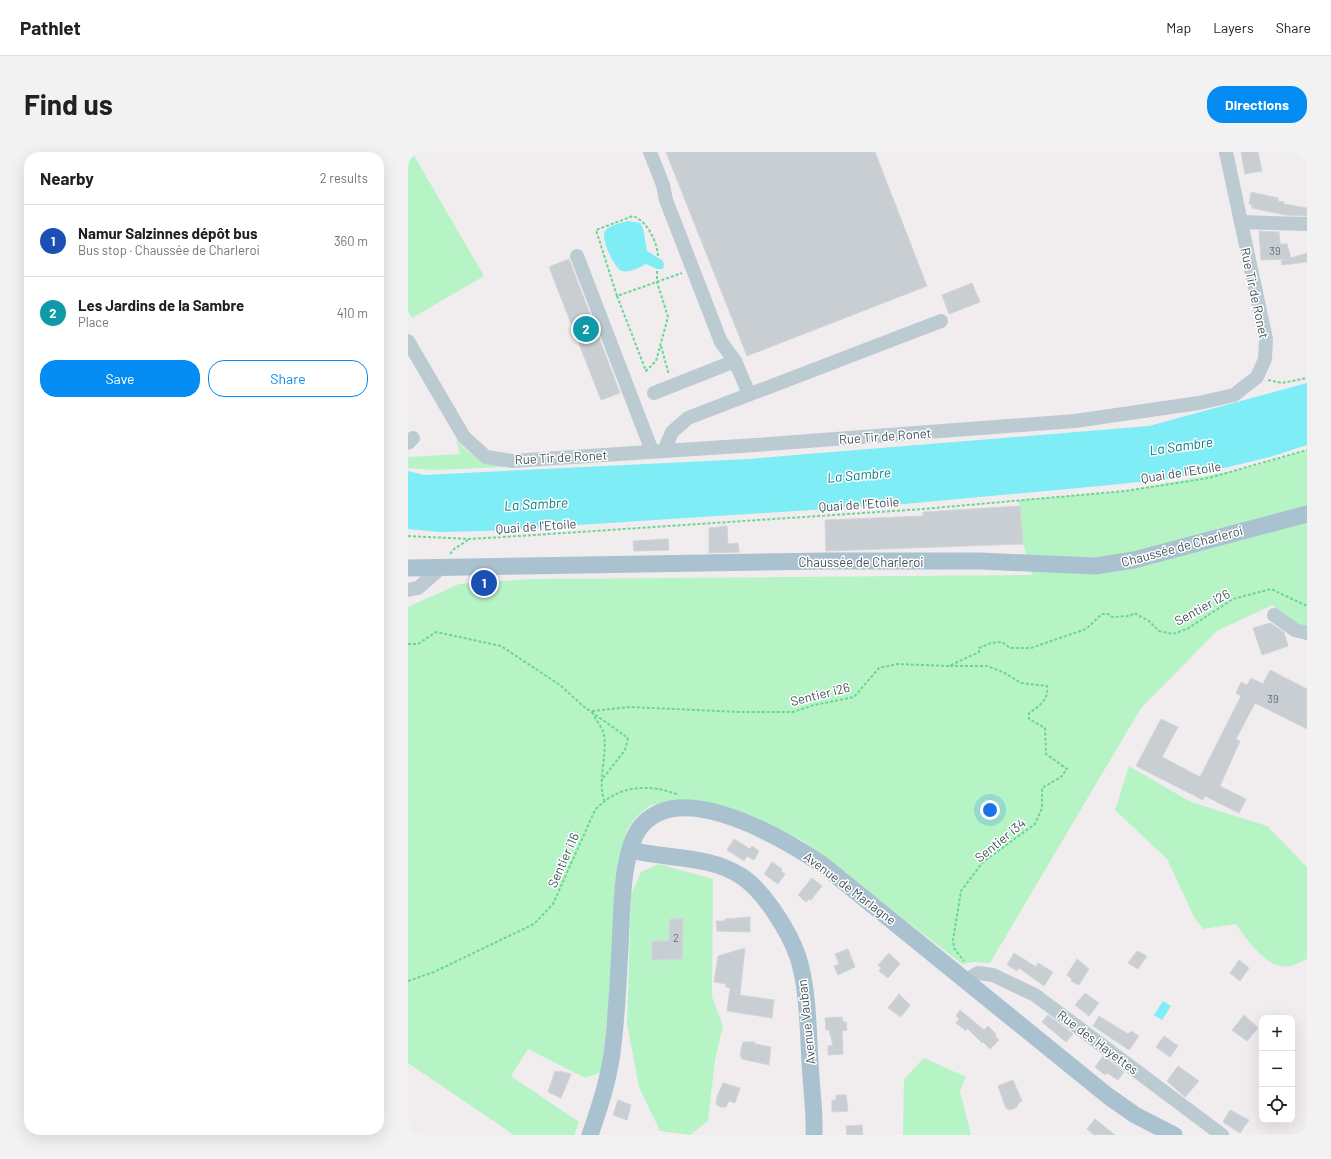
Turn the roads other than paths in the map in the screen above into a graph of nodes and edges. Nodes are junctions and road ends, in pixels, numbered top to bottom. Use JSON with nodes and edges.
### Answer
{"nodes":[{"id":1,"x":650,"y":152,"type":"edge"},
{"id":2,"x":1226,"y":152,"type":"edge"},
{"id":3,"x":1240,"y":222,"type":"junction"},
{"id":4,"x":1307,"y":224,"type":"edge"},
{"id":5,"x":577,"y":256,"type":"dead end"},
{"id":6,"x":941,"y":321,"type":"dead end"},
{"id":7,"x":408,"y":341,"type":"edge"},
{"id":8,"x":735,"y":361,"type":"junction"},
{"id":9,"x":654,"y":392,"type":"dead end"},
{"id":10,"x":749,"y":394,"type":"junction"},
{"id":11,"x":658,"y":451,"type":"junction"},
{"id":12,"x":1307,"y":514,"type":"edge"},
{"id":13,"x":442,"y":567,"type":"junction"},
{"id":14,"x":408,"y":568,"type":"edge"},
{"id":15,"x":408,"y":590,"type":"edge"},
{"id":16,"x":1274,"y":614,"type":"dead end"},
{"id":17,"x":1307,"y":633,"type":"edge"},
{"id":18,"x":630,"y":850,"type":"junction"},
{"id":19,"x":969,"y":978,"type":"junction"},
{"id":20,"x":590,"y":1135,"type":"edge"},
{"id":21,"x":814,"y":1135,"type":"edge"},
{"id":22,"x":1174,"y":1135,"type":"edge"},
{"id":23,"x":1222,"y":1135,"type":"edge"}],
"edges":[{"from":1,"to":8,"type":"street"},
{"from":2,"to":3,"type":"street","name":"Rue Tir de Ronet"},
{"from":3,"to":4,"type":"street"},
{"from":3,"to":11,"type":"street","name":"Rue Tir de Ronet"},
{"from":5,"to":11,"type":"street"},
{"from":6,"to":10,"type":"street"},
{"from":7,"to":11,"type":"street","name":"Rue Tir de Ronet"},
{"from":8,"to":9,"type":"street"},
{"from":8,"to":10,"type":"street"},
{"from":10,"to":11,"type":"street"},
{"from":12,"to":13,"type":"main road","name":"Chaussée de Charleroi"},
{"from":13,"to":14,"type":"main road","name":"Chaussée de Charleroi"},
{"from":13,"to":15,"type":"street"},
{"from":16,"to":17,"type":"street"},
{"from":18,"to":19,"type":"main road","name":"Avenue de Marlagne"},
{"from":18,"to":20,"type":"main road","name":"Avenue de Marlagne"},
{"from":18,"to":21,"type":"main road","name":"Avenue Vauban"},
{"from":19,"to":22,"type":"main road","name":"Avenue de Marlagne"},
{"from":19,"to":23,"type":"street","name":"Rue des Hayettes"}]}
